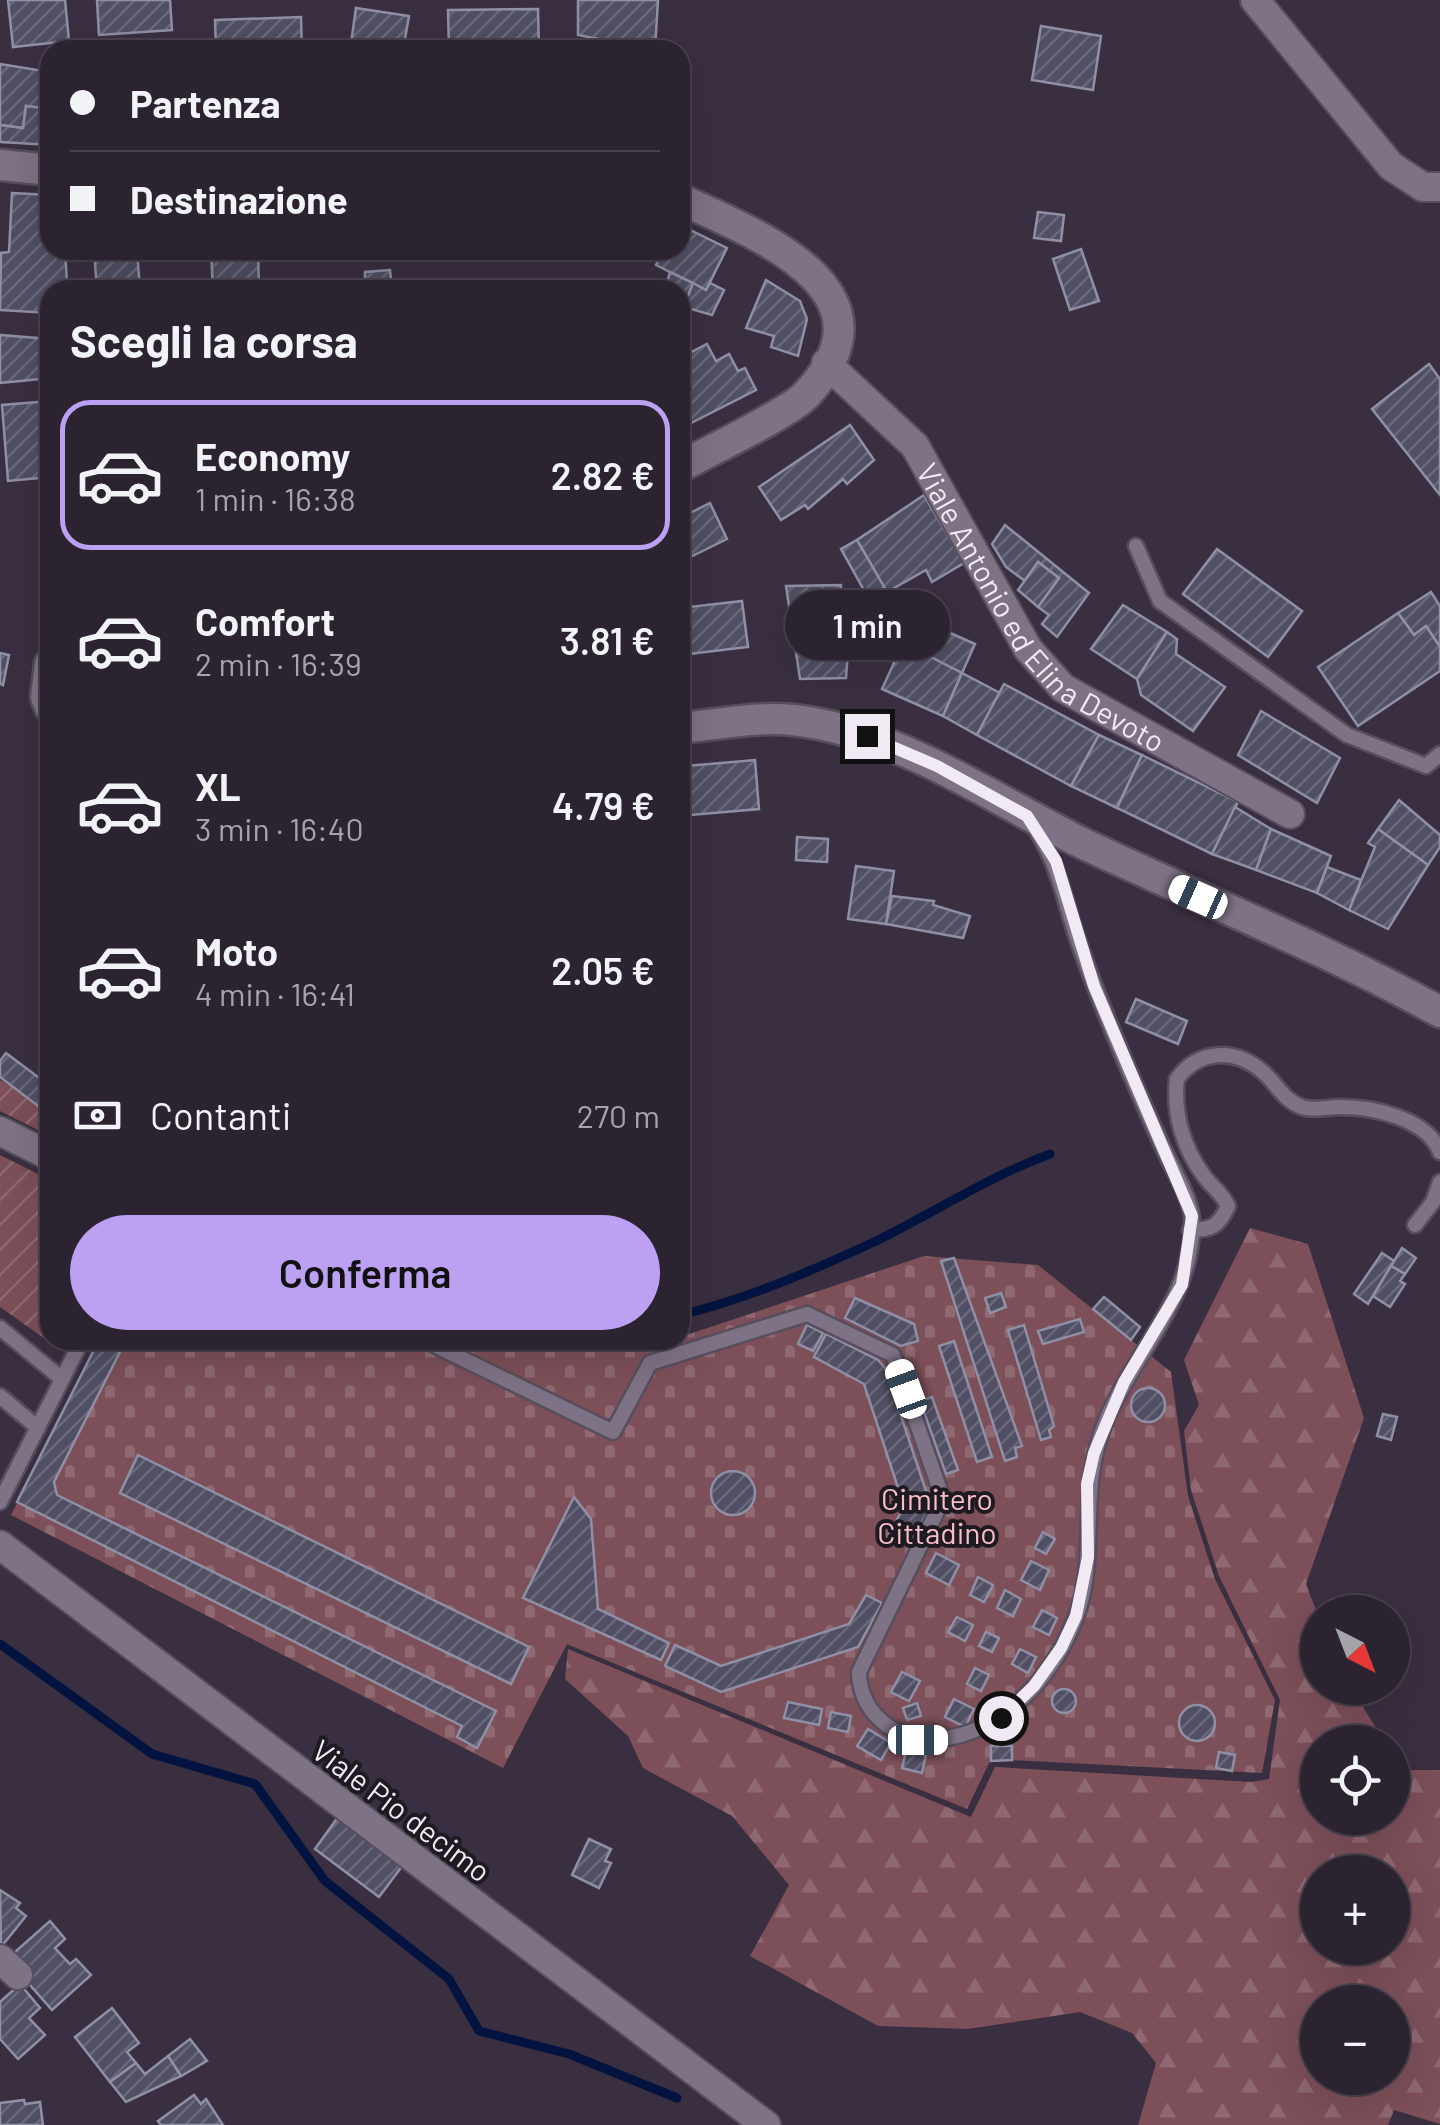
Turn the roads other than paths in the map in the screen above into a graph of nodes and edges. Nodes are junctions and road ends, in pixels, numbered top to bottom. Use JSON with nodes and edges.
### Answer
{"nodes":[{"id":1,"x":1255,"y":0,"type":"edge"},
{"id":2,"x":0,"y":165,"type":"edge"},
{"id":3,"x":40,"y":169,"type":"edge"},
{"id":4,"x":1440,"y":187,"type":"edge"},
{"id":5,"x":690,"y":204,"type":"edge"},
{"id":6,"x":826,"y":363,"type":"junction"},
{"id":7,"x":690,"y":460,"type":"edge"},
{"id":8,"x":1136,"y":546,"type":"dead end"},
{"id":9,"x":690,"y":727,"type":"edge"},
{"id":10,"x":1440,"y":754,"type":"edge"},
{"id":11,"x":1290,"y":814,"type":"dead end"},
{"id":12,"x":1027,"y":816,"type":"junction"},
{"id":13,"x":1440,"y":1012,"type":"edge"},
{"id":14,"x":0,"y":1131,"type":"edge"},
{"id":15,"x":40,"y":1151,"type":"edge"},
{"id":16,"x":1440,"y":1152,"type":"edge"},
{"id":17,"x":1440,"y":1182,"type":"edge"},
{"id":18,"x":1415,"y":1225,"type":"dead end"},
{"id":19,"x":1190,"y":1230,"type":"junction"},
{"id":20,"x":0,"y":1328,"type":"edge"},
{"id":21,"x":77,"y":1350,"type":"edge"},
{"id":22,"x":445,"y":1350,"type":"edge"},
{"id":23,"x":62,"y":1379,"type":"junction"},
{"id":24,"x":0,"y":1396,"type":"edge"},
{"id":25,"x":38,"y":1428,"type":"junction"},
{"id":26,"x":0,"y":1502,"type":"edge"},
{"id":27,"x":0,"y":1545,"type":"edge"},
{"id":28,"x":766,"y":2125,"type":"edge"}],
"edges":[{"from":1,"to":4,"type":"street"},
{"from":2,"to":3,"type":"street"},
{"from":5,"to":6,"type":"street"},
{"from":6,"to":7,"type":"street"},
{"from":6,"to":11,"type":"street","name":"Viale Antonio ed Elina Devoto"},
{"from":8,"to":10,"type":"lane"},
{"from":9,"to":12,"type":"street"},
{"from":12,"to":13,"type":"street"},
{"from":12,"to":19,"type":"lane"},
{"from":14,"to":15,"type":"street"},
{"from":16,"to":19,"type":"lane"},
{"from":17,"to":18,"type":"lane"},
{"from":19,"to":22,"type":"lane"},
{"from":20,"to":23,"type":"lane"},
{"from":21,"to":23,"type":"lane"},
{"from":23,"to":25,"type":"lane"},
{"from":24,"to":25,"type":"lane"},
{"from":25,"to":26,"type":"lane"},
{"from":27,"to":28,"type":"street","name":"Viale Pio decimo"}]}
